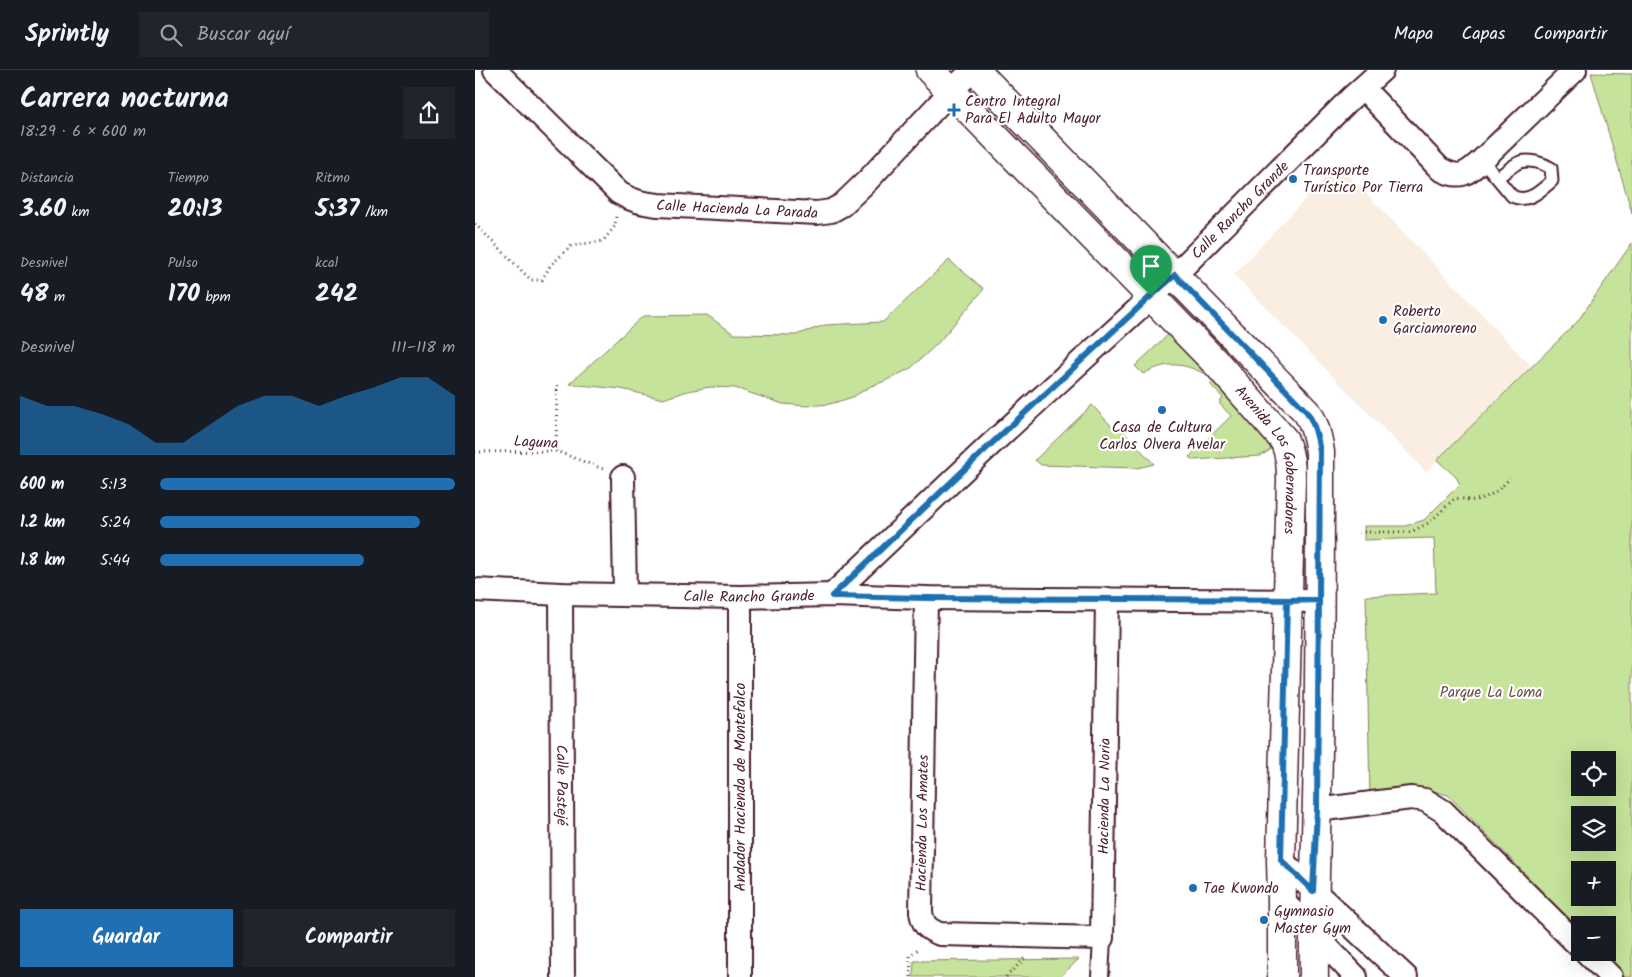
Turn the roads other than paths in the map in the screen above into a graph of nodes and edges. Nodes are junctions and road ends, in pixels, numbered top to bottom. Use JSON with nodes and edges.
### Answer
{"nodes":[{"id":1,"x":495,"y":70,"type":"edge"},
{"id":2,"x":930,"y":70,"type":"edge"},
{"id":3,"x":974,"y":70,"type":"edge"},
{"id":4,"x":1382,"y":70,"type":"edge"},
{"id":5,"x":1575,"y":70,"type":"edge"},
{"id":6,"x":1363,"y":88,"type":"junction"},
{"id":7,"x":951,"y":91,"type":"junction"},
{"id":8,"x":1482,"y":160,"type":"junction"},
{"id":9,"x":1497,"y":178,"type":"junction"},
{"id":10,"x":1175,"y":275,"type":"junction"},
{"id":11,"x":1151,"y":296,"type":"junction"},
{"id":12,"x":623,"y":477,"type":"road end"},
{"id":13,"x":475,"y":590,"type":"edge"},
{"id":14,"x":561,"y":594,"type":"junction"},
{"id":15,"x":625,"y":594,"type":"junction"},
{"id":16,"x":832,"y":596,"type":"junction"},
{"id":17,"x":740,"y":597,"type":"junction"},
{"id":18,"x":926,"y":598,"type":"junction"},
{"id":19,"x":1107,"y":599,"type":"junction"},
{"id":20,"x":1319,"y":600,"type":"junction"},
{"id":21,"x":1287,"y":601,"type":"junction"},
{"id":22,"x":1317,"y":810,"type":"junction"},
{"id":23,"x":1281,"y":860,"type":"junction"},
{"id":24,"x":1313,"y":891,"type":"junction"},
{"id":25,"x":1283,"y":900,"type":"junction"},
{"id":26,"x":1313,"y":932,"type":"junction"},
{"id":27,"x":1102,"y":938,"type":"junction"},
{"id":28,"x":1571,"y":938,"type":"edge"},
{"id":29,"x":1595,"y":961,"type":"edge"},
{"id":30,"x":563,"y":977,"type":"edge"},
{"id":31,"x":740,"y":977,"type":"edge"},
{"id":32,"x":1101,"y":977,"type":"edge"},
{"id":33,"x":1282,"y":977,"type":"edge"},
{"id":34,"x":1314,"y":977,"type":"edge"},
{"id":35,"x":1357,"y":977,"type":"edge"},
{"id":36,"x":1406,"y":977,"type":"edge"},
{"id":37,"x":1611,"y":977,"type":"edge"}],
"edges":[{"from":1,"to":7,"type":"street","name":"Calle Hacienda La Parada"},
{"from":2,"to":7,"type":"street","name":"Avenida Los Gobernadores"},
{"from":3,"to":7,"type":"street","name":"Calle Hacienda La Parada"},
{"from":3,"to":10,"type":"street"},
{"from":4,"to":6,"type":"street","name":"Calle Rancho Grande"},
{"from":5,"to":8,"type":"street"},
{"from":6,"to":8,"type":"street"},
{"from":6,"to":10,"type":"street","name":"Calle Rancho Grande"},
{"from":7,"to":11,"type":"street","name":"Avenida Los Gobernadores"},
{"from":8,"to":9,"type":"lane"},
{"from":9,"to":9,"type":"lane"},
{"from":10,"to":11,"type":"street","name":"Calle Rancho Grande"},
{"from":10,"to":20,"type":"street"},
{"from":11,"to":16,"type":"street","name":"Calle Rancho Grande"},
{"from":11,"to":21,"type":"street","name":"Avenida Los Gobernadores"},
{"from":12,"to":15,"type":"street"},
{"from":13,"to":14,"type":"street","name":"Calle Rancho Grande"},
{"from":14,"to":15,"type":"street","name":"Calle Rancho Grande"},
{"from":14,"to":30,"type":"street","name":"Calle Pastejé"},
{"from":15,"to":17,"type":"street","name":"Calle Rancho Grande"},
{"from":16,"to":17,"type":"street","name":"Calle Rancho Grande"},
{"from":16,"to":18,"type":"street"},
{"from":17,"to":31,"type":"street","name":"Andador Hacienda de Montefalco"},
{"from":18,"to":19,"type":"street"},
{"from":18,"to":27,"type":"street","name":"Hacienda Los Amates"},
{"from":19,"to":21,"type":"street"},
{"from":19,"to":27,"type":"street","name":"Hacienda La Noria"},
{"from":20,"to":21,"type":"street"},
{"from":20,"to":22,"type":"street"},
{"from":21,"to":23,"type":"street","name":"Avenida Los Gobernadores"},
{"from":22,"to":24,"type":"street"},
{"from":22,"to":28,"type":"street"},
{"from":23,"to":24,"type":"street"},
{"from":23,"to":25,"type":"street","name":"Avenida Los Gobernadores"},
{"from":24,"to":26,"type":"street"},
{"from":24,"to":36,"type":"street"},
{"from":25,"to":26,"type":"street"},
{"from":25,"to":33,"type":"street","name":"Avenida Los Gobernadores"},
{"from":26,"to":34,"type":"street"},
{"from":26,"to":35,"type":"street"},
{"from":27,"to":32,"type":"street"},
{"from":29,"to":37,"type":"street"}]}
